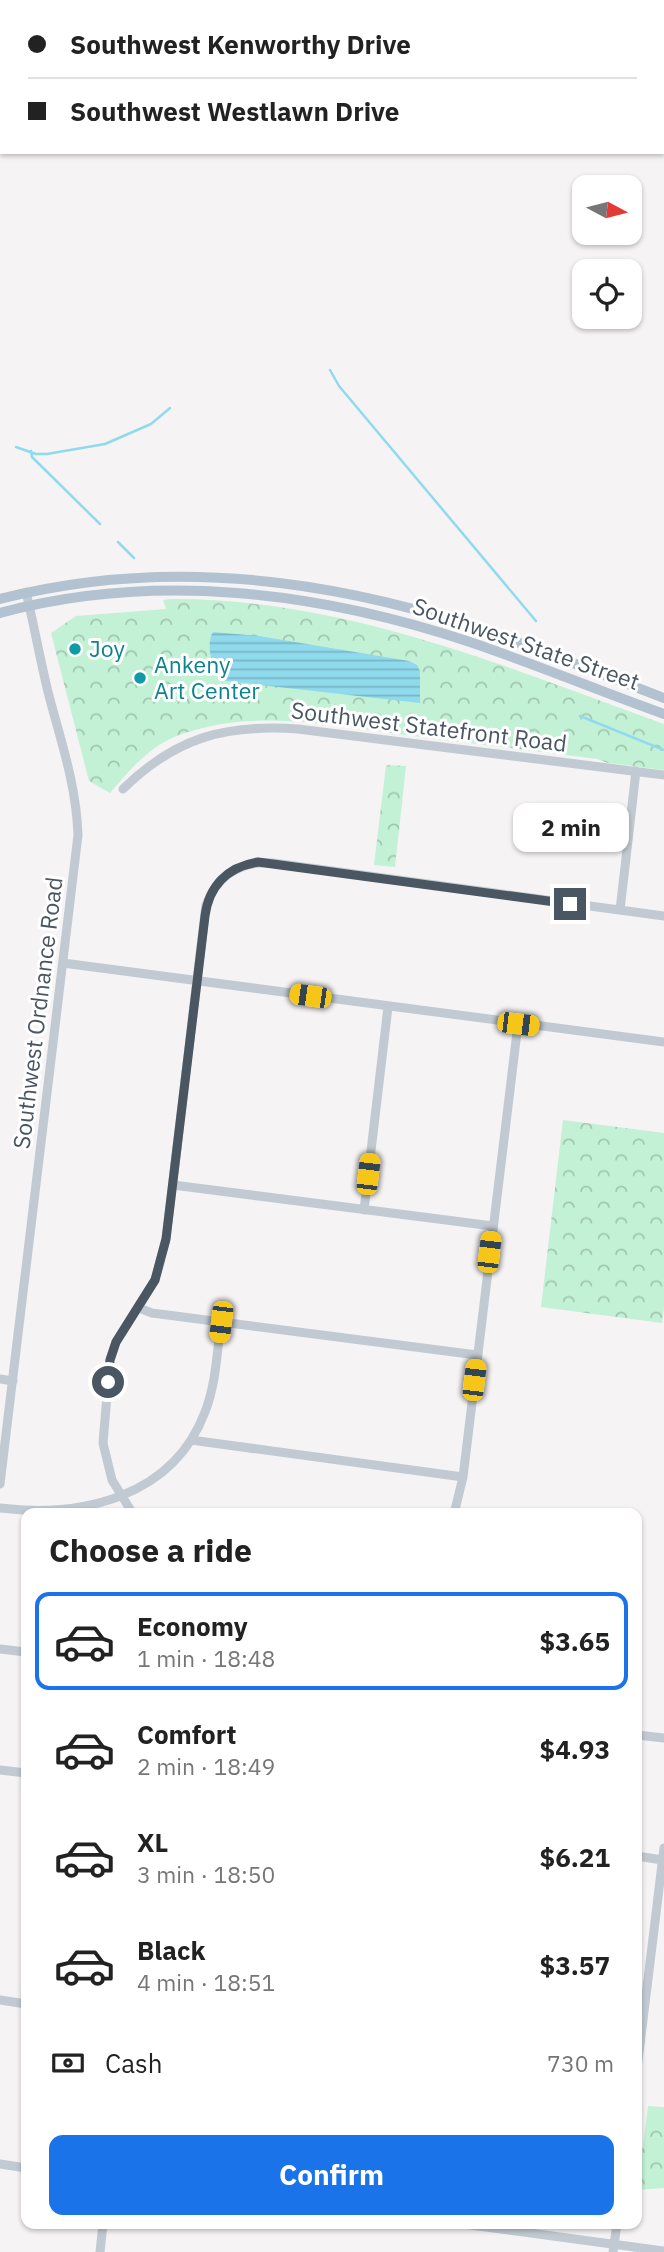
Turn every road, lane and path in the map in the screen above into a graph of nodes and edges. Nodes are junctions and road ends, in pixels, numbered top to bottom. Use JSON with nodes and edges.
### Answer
{"nodes":[{"id":1,"x":26,"y":592,"type":"junction"},
{"id":2,"x":0,"y":599,"type":"edge"},
{"id":3,"x":29,"y":606,"type":"junction"},
{"id":4,"x":0,"y":613,"type":"edge"},
{"id":5,"x":664,"y":698,"type":"edge"},
{"id":6,"x":664,"y":714,"type":"edge"},
{"id":7,"x":636,"y":771,"type":"junction"},
{"id":8,"x":664,"y":775,"type":"edge"},
{"id":9,"x":123,"y":789,"type":"dead end"},
{"id":10,"x":620,"y":911,"type":"junction"},
{"id":11,"x":664,"y":916,"type":"edge"},
{"id":12,"x":63,"y":963,"type":"junction"},
{"id":13,"x":197,"y":981,"type":"junction"},
{"id":14,"x":388,"y":1007,"type":"junction"},
{"id":15,"x":518,"y":1024,"type":"junction"},
{"id":16,"x":664,"y":1042,"type":"edge"},
{"id":17,"x":173,"y":1185,"type":"junction"},
{"id":18,"x":364,"y":1210,"type":"junction"},
{"id":19,"x":493,"y":1226,"type":"junction"},
{"id":20,"x":139,"y":1308,"type":"junction"},
{"id":21,"x":221,"y":1322,"type":"junction"},
{"id":22,"x":477,"y":1355,"type":"junction"},
{"id":23,"x":0,"y":1379,"type":"edge"},
{"id":24,"x":13,"y":1381,"type":"junction"},
{"id":25,"x":191,"y":1440,"type":"junction"},
{"id":26,"x":463,"y":1477,"type":"junction"},
{"id":27,"x":0,"y":1484,"type":"edge"},
{"id":28,"x":120,"y":1495,"type":"junction"},
{"id":29,"x":0,"y":1508,"type":"edge"},
{"id":30,"x":77,"y":1508,"type":"edge"},
{"id":31,"x":130,"y":1508,"type":"edge"},
{"id":32,"x":455,"y":1508,"type":"edge"},
{"id":33,"x":21,"y":1511,"type":"edge"},
{"id":34,"x":0,"y":1649,"type":"edge"},
{"id":35,"x":21,"y":1651,"type":"edge"},
{"id":36,"x":642,"y":1736,"type":"edge"},
{"id":37,"x":664,"y":1738,"type":"edge"},
{"id":38,"x":0,"y":1770,"type":"edge"},
{"id":39,"x":21,"y":1772,"type":"edge"},
{"id":40,"x":664,"y":1848,"type":"edge"},
{"id":41,"x":642,"y":1857,"type":"edge"},
{"id":42,"x":663,"y":1860,"type":"edge"},
{"id":43,"x":660,"y":1908,"type":"edge"},
{"id":44,"x":0,"y":2000,"type":"edge"},
{"id":45,"x":21,"y":2003,"type":"edge"},
{"id":46,"x":642,"y":2034,"type":"edge"},
{"id":47,"x":0,"y":2164,"type":"edge"},
{"id":48,"x":21,"y":2167,"type":"edge"},
{"id":49,"x":102,"y":2229,"type":"edge"},
{"id":50,"x":495,"y":2229,"type":"edge"},
{"id":51,"x":616,"y":2229,"type":"edge"},
{"id":52,"x":614,"y":2248,"type":"edge"},
{"id":53,"x":664,"y":2251,"type":"edge"},
{"id":54,"x":100,"y":2252,"type":"edge"}],
"edges":[{"from":1,"to":2,"type":"main road","name":"Southwest State Street"},
{"from":1,"to":3,"type":"street","name":"Southwest Ordnance Road"},
{"from":1,"to":5,"type":"main road","name":"Southwest State Street"},
{"from":3,"to":4,"type":"main road","name":"Southwest State Street"},
{"from":3,"to":6,"type":"main road","name":"Southwest State Street"},
{"from":3,"to":12,"type":"street","name":"Southwest Ordnance Road"},
{"from":7,"to":8,"type":"street","name":"Southwest Statefront Road"},
{"from":7,"to":9,"type":"street","name":"Southwest Statefront Road"},
{"from":7,"to":10,"type":"street"},
{"from":10,"to":11,"type":"street"},
{"from":10,"to":13,"type":"street"},
{"from":12,"to":13,"type":"street"},
{"from":12,"to":24,"type":"street","name":"Southwest Ordnance Road"},
{"from":13,"to":14,"type":"street"},
{"from":13,"to":17,"type":"street"},
{"from":14,"to":15,"type":"street"},
{"from":14,"to":18,"type":"street"},
{"from":15,"to":16,"type":"street"},
{"from":15,"to":19,"type":"street"},
{"from":17,"to":18,"type":"street"},
{"from":17,"to":20,"type":"street"},
{"from":18,"to":19,"type":"street"},
{"from":19,"to":22,"type":"street"},
{"from":20,"to":21,"type":"street"},
{"from":20,"to":28,"type":"street"},
{"from":21,"to":22,"type":"street"},
{"from":21,"to":25,"type":"street"},
{"from":22,"to":26,"type":"street"},
{"from":23,"to":24,"type":"street"},
{"from":24,"to":27,"type":"street","name":"Southwest Ordnance Road"},
{"from":25,"to":26,"type":"street"},
{"from":25,"to":28,"type":"street"},
{"from":26,"to":32,"type":"street"},
{"from":28,"to":30,"type":"street"},
{"from":28,"to":31,"type":"street"},
{"from":29,"to":33,"type":"street"},
{"from":34,"to":35,"type":"street"},
{"from":36,"to":37,"type":"street"},
{"from":38,"to":39,"type":"street"},
{"from":40,"to":42,"type":"street"},
{"from":41,"to":42,"type":"street"},
{"from":42,"to":43,"type":"street"},
{"from":43,"to":46,"type":"street"},
{"from":44,"to":45,"type":"street"},
{"from":47,"to":48,"type":"street"},
{"from":49,"to":54,"type":"street"},
{"from":50,"to":52,"type":"street"},
{"from":51,"to":52,"type":"street"},
{"from":52,"to":53,"type":"street"}]}
